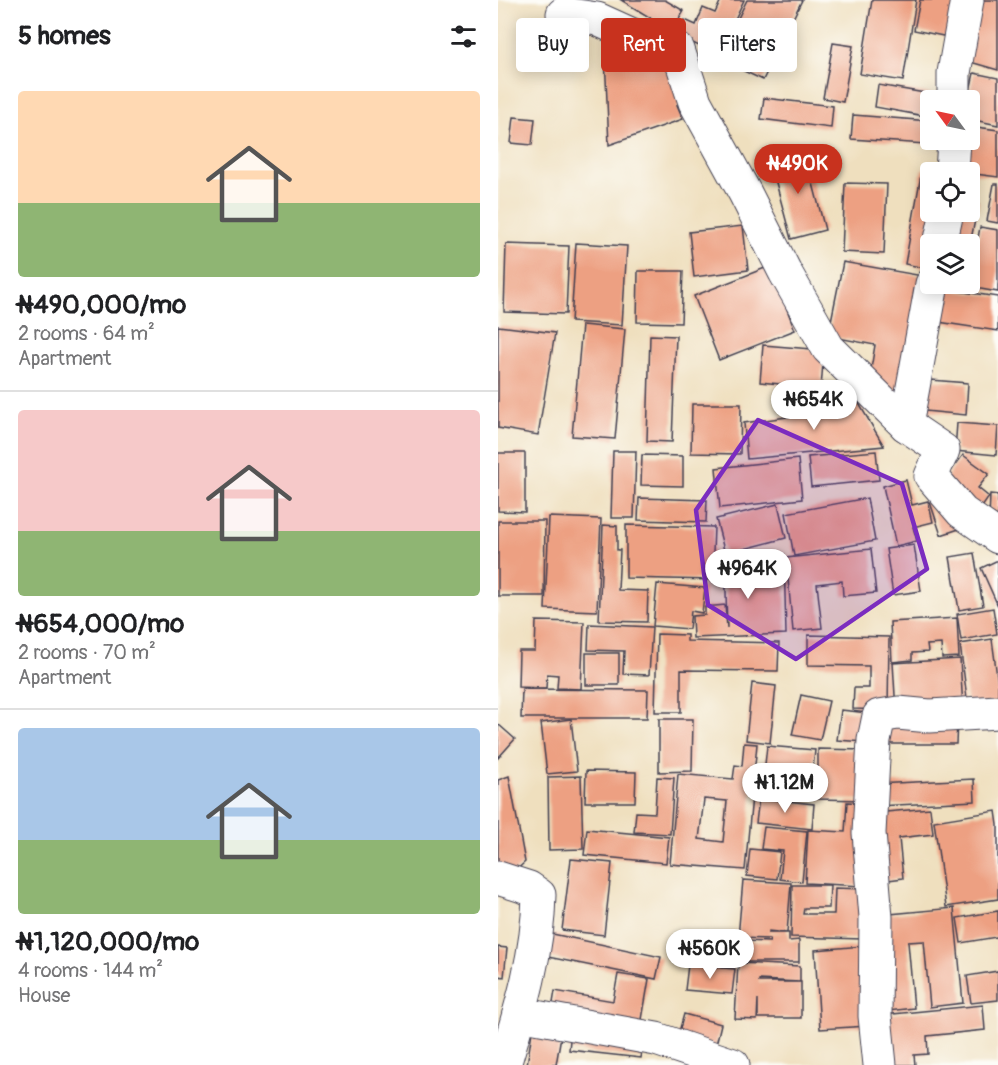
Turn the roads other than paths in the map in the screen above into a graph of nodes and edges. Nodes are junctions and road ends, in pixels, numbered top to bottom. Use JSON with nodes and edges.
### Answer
{"nodes":[{"id":1,"x":967,"y":0,"type":"edge"},
{"id":2,"x":563,"y":14,"type":"dead end"},
{"id":3,"x":954,"y":90,"type":"edge"},
{"id":4,"x":930,"y":294,"type":"edge"},
{"id":5,"x":906,"y":425,"type":"junction"},
{"id":6,"x":998,"y":537,"type":"edge"},
{"id":7,"x":998,"y":712,"type":"edge"},
{"id":8,"x":498,"y":878,"type":"edge"},
{"id":9,"x":519,"y":1014,"type":"junction"},
{"id":10,"x":504,"y":1065,"type":"edge"},
{"id":11,"x":733,"y":1065,"type":"edge"},
{"id":12,"x":880,"y":1065,"type":"edge"}],
"edges":[{"from":1,"to":3,"type":"street"},
{"from":2,"to":5,"type":"street"},
{"from":4,"to":5,"type":"street"},
{"from":5,"to":6,"type":"street"},
{"from":7,"to":12,"type":"street"},
{"from":8,"to":9,"type":"street"},
{"from":9,"to":10,"type":"street"},
{"from":9,"to":11,"type":"street"}]}
